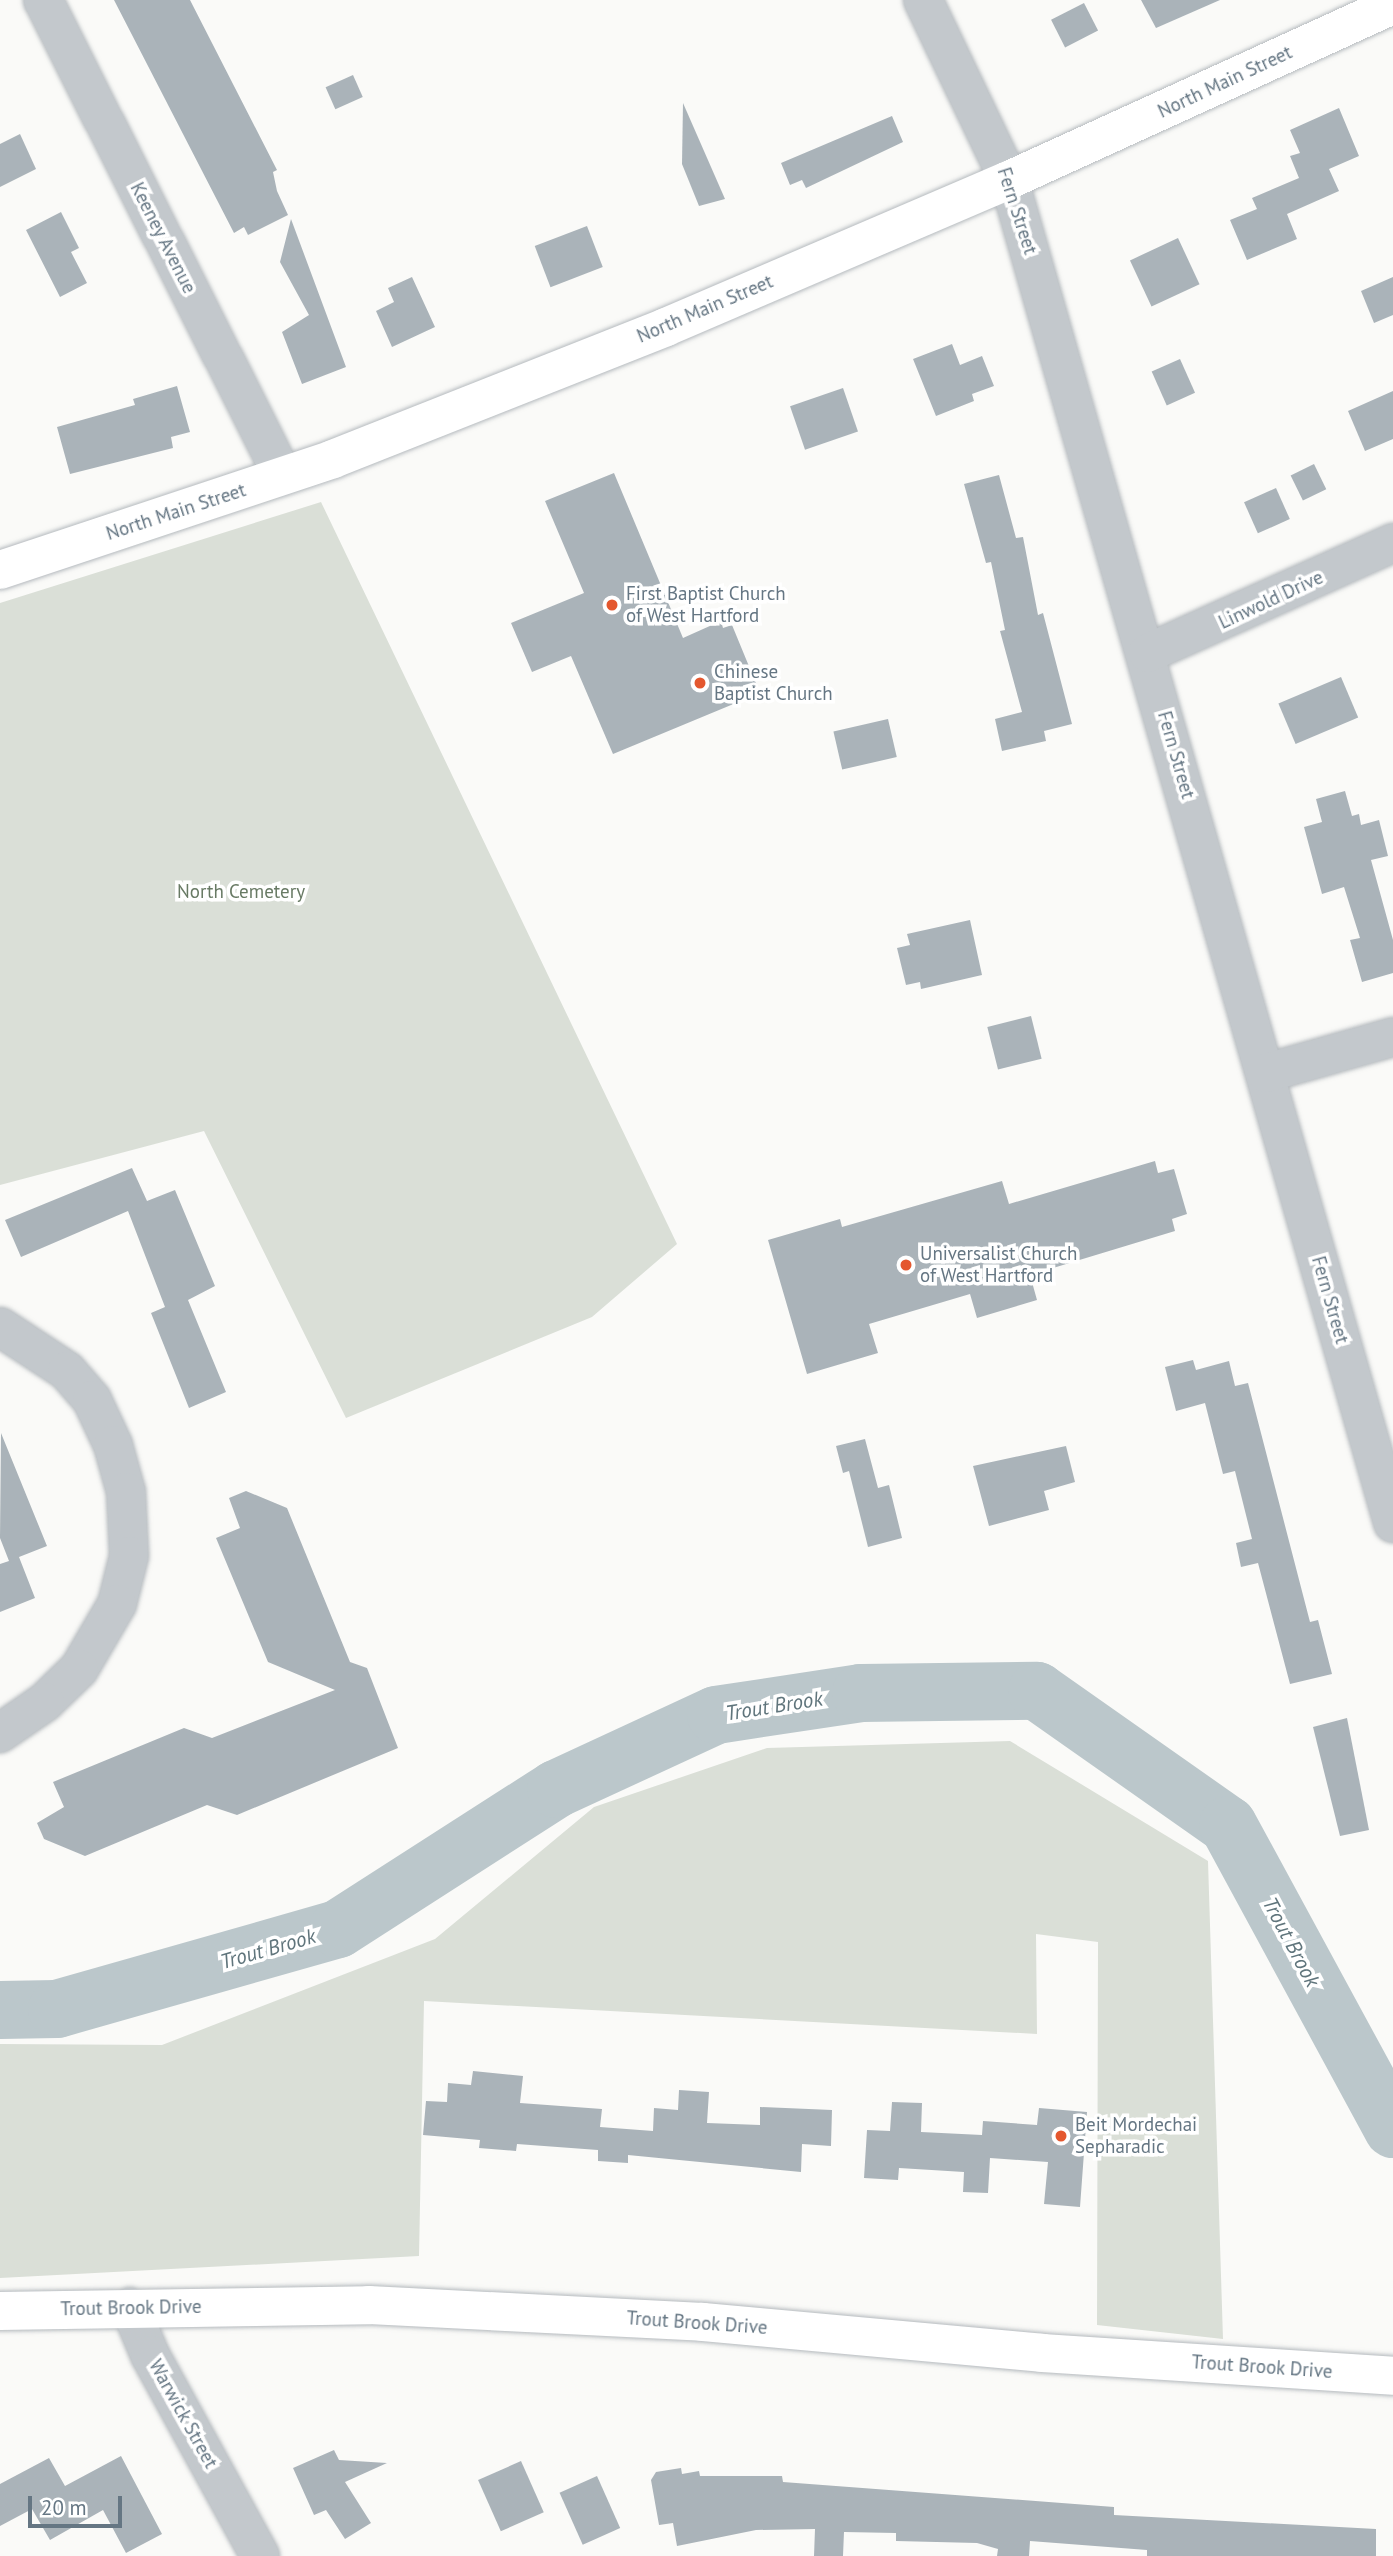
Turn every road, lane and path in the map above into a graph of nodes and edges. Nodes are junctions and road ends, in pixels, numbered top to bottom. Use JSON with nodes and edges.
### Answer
{"nodes":[{"id":1,"x":43,"y":0,"type":"edge"},
{"id":2,"x":923,"y":0,"type":"edge"},
{"id":3,"x":1393,"y":5,"type":"edge"},
{"id":4,"x":1009,"y":180,"type":"junction"},
{"id":5,"x":283,"y":476,"type":"junction"},
{"id":6,"x":1393,"y":543,"type":"edge"},
{"id":7,"x":0,"y":570,"type":"edge"},
{"id":8,"x":1148,"y":653,"type":"junction"},
{"id":9,"x":1393,"y":1037,"type":"edge"},
{"id":10,"x":1266,"y":1073,"type":"junction"},
{"id":11,"x":0,"y":1327,"type":"edge"},
{"id":12,"x":1393,"y":1522,"type":"edge"},
{"id":13,"x":0,"y":1733,"type":"edge"},
{"id":14,"x":130,"y":2307,"type":"junction"},
{"id":15,"x":0,"y":2311,"type":"edge"},
{"id":16,"x":1393,"y":2376,"type":"edge"},
{"id":17,"x":260,"y":2556,"type":"edge"}],
"edges":[{"from":1,"to":5,"type":"street","name":"Keeney Avenue"},
{"from":2,"to":4,"type":"street","name":"Fern Street"},
{"from":3,"to":4,"type":"main road","name":"North Main Street"},
{"from":4,"to":5,"type":"main road","name":"North Main Street"},
{"from":4,"to":8,"type":"street","name":"Fern Street"},
{"from":5,"to":7,"type":"main road","name":"North Main Street"},
{"from":6,"to":8,"type":"street","name":"Linwold Drive"},
{"from":8,"to":10,"type":"street","name":"Fern Street"},
{"from":9,"to":10,"type":"street"},
{"from":10,"to":12,"type":"street","name":"Fern Street"},
{"from":11,"to":13,"type":"street"},
{"from":14,"to":15,"type":"main road","name":"Trout Brook Drive"},
{"from":14,"to":16,"type":"main road","name":"Trout Brook Drive"},
{"from":14,"to":17,"type":"street","name":"Warwick Street"}]}
